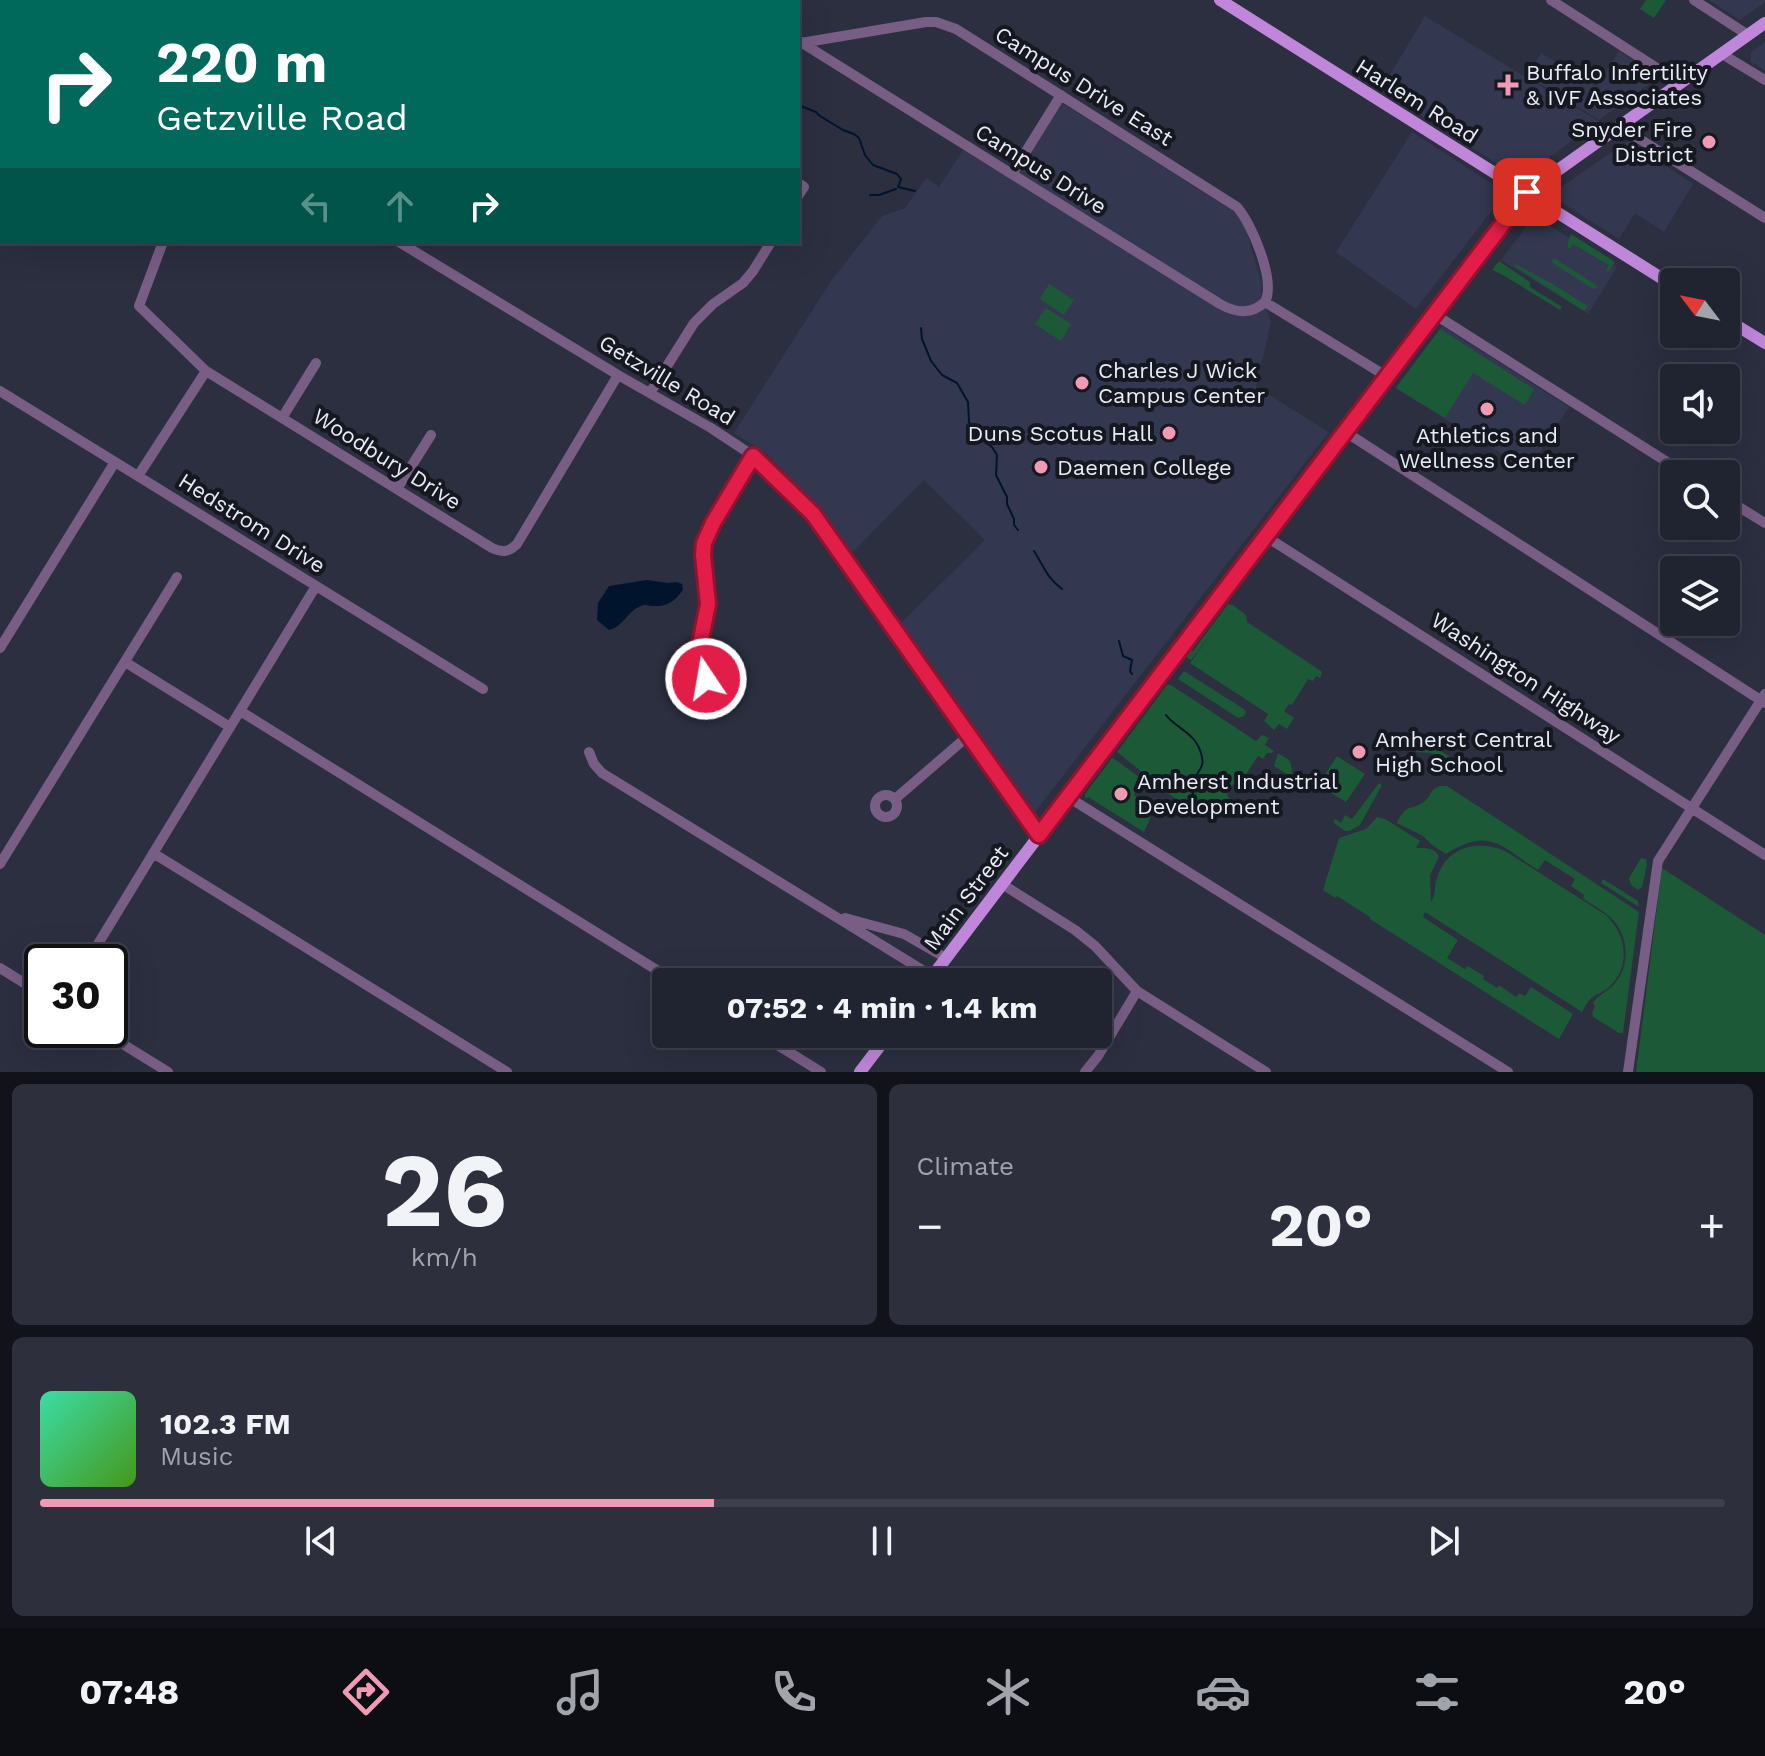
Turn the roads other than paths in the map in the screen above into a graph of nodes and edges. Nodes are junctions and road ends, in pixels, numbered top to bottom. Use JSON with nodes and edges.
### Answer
{"nodes":[{"id":1,"x":1220,"y":0,"type":"edge"},
{"id":2,"x":1551,"y":0,"type":"edge"},
{"id":3,"x":1694,"y":0,"type":"edge"},
{"id":4,"x":1765,"y":23,"type":"edge"},
{"id":5,"x":1748,"y":35,"type":"junction"},
{"id":6,"x":800,"y":42,"type":"edge"},
{"id":7,"x":1722,"y":54,"type":"junction"},
{"id":8,"x":1765,"y":80,"type":"edge"},
{"id":9,"x":1680,"y":83,"type":"junction"},
{"id":10,"x":1061,"y":95,"type":"junction"},
{"id":11,"x":1619,"y":126,"type":"junction"},
{"id":12,"x":1012,"y":174,"type":"junction"},
{"id":13,"x":1527,"y":192,"type":"junction"},
{"id":14,"x":1765,"y":218,"type":"edge"},
{"id":15,"x":162,"y":244,"type":"edge"},
{"id":16,"x":402,"y":244,"type":"edge"},
{"id":17,"x":770,"y":244,"type":"edge"},
{"id":18,"x":1660,"y":277,"type":"edge"},
{"id":19,"x":1265,"y":302,"type":"junction"},
{"id":20,"x":1434,"y":314,"type":"junction"},
{"id":21,"x":1740,"y":328,"type":"edge"},
{"id":22,"x":1765,"y":343,"type":"edge"},
{"id":23,"x":316,"y":363,"type":"dead end"},
{"id":24,"x":206,"y":371,"type":"junction"},
{"id":25,"x":618,"y":375,"type":"junction"},
{"id":26,"x":1386,"y":376,"type":"junction"},
{"id":27,"x":0,"y":391,"type":"edge"},
{"id":28,"x":650,"y":393,"type":"junction"},
{"id":29,"x":282,"y":418,"type":"junction"},
{"id":30,"x":1344,"y":431,"type":"junction"},
{"id":31,"x":431,"y":435,"type":"dead end"},
{"id":32,"x":753,"y":456,"type":"junction"},
{"id":33,"x":1664,"y":460,"type":"edge"},
{"id":34,"x":115,"y":462,"type":"junction"},
{"id":35,"x":138,"y":476,"type":"junction"},
{"id":36,"x":397,"y":489,"type":"junction"},
{"id":37,"x":1740,"y":508,"type":"edge"},
{"id":38,"x":1765,"y":523,"type":"edge"},
{"id":39,"x":1265,"y":536,"type":"junction"},
{"id":40,"x":177,"y":577,"type":"dead end"},
{"id":41,"x":316,"y":586,"type":"junction"},
{"id":42,"x":0,"y":648,"type":"edge"},
{"id":43,"x":693,"y":657,"type":"dead end"},
{"id":44,"x":125,"y":662,"type":"junction"},
{"id":45,"x":483,"y":689,"type":"dead end"},
{"id":46,"x":1764,"y":699,"type":"edge"},
{"id":47,"x":240,"y":711,"type":"junction"},
{"id":48,"x":230,"y":727,"type":"junction"},
{"id":49,"x":968,"y":736,"type":"junction"},
{"id":50,"x":589,"y":752,"type":"dead end"},
{"id":51,"x":1068,"y":797,"type":"junction"},
{"id":52,"x":895,"y":799,"type":"dead end"},
{"id":53,"x":1692,"y":808,"type":"junction"},
{"id":54,"x":1039,"y":835,"type":"junction"},
{"id":55,"x":153,"y":853,"type":"junction"},
{"id":56,"x":1765,"y":855,"type":"edge"},
{"id":57,"x":0,"y":864,"type":"edge"},
{"id":58,"x":1002,"y":884,"type":"junction"},
{"id":59,"x":828,"y":912,"type":"junction"},
{"id":60,"x":98,"y":944,"type":"edge"},
{"id":61,"x":946,"y":958,"type":"junction"},
{"id":62,"x":0,"y":968,"type":"edge"},
{"id":63,"x":653,"y":968,"type":"edge"},
{"id":64,"x":913,"y":968,"type":"edge"},
{"id":65,"x":938,"y":968,"type":"edge"},
{"id":66,"x":24,"y":983,"type":"edge"},
{"id":67,"x":1137,"y":991,"type":"junction"},
{"id":68,"x":128,"y":1047,"type":"edge"},
{"id":69,"x":782,"y":1048,"type":"edge"},
{"id":70,"x":878,"y":1048,"type":"edge"},
{"id":71,"x":168,"y":1072,"type":"edge"},
{"id":72,"x":507,"y":1072,"type":"edge"},
{"id":73,"x":821,"y":1072,"type":"edge"},
{"id":74,"x":860,"y":1072,"type":"edge"},
{"id":75,"x":1085,"y":1072,"type":"edge"},
{"id":76,"x":1266,"y":1072,"type":"edge"},
{"id":77,"x":1508,"y":1072,"type":"edge"},
{"id":78,"x":1628,"y":1072,"type":"edge"}],
"edges":[{"from":1,"to":13,"type":"main road","name":"Harlem Road"},
{"from":2,"to":9,"type":"street"},
{"from":3,"to":5,"type":"street"},
{"from":4,"to":5,"type":"main road","name":"Main Street"},
{"from":5,"to":7,"type":"main road","name":"Main Street"},
{"from":6,"to":10,"type":"street","name":"Campus Drive East"},
{"from":6,"to":12,"type":"street","name":"Campus Drive"},
{"from":7,"to":8,"type":"street"},
{"from":7,"to":9,"type":"main road","name":"Main Street"},
{"from":9,"to":11,"type":"main road","name":"Main Street"},
{"from":10,"to":12,"type":"street"},
{"from":10,"to":19,"type":"street","name":"Campus Drive East"},
{"from":11,"to":13,"type":"main road","name":"Main Street"},
{"from":11,"to":14,"type":"street"},
{"from":12,"to":19,"type":"street","name":"Campus Drive"},
{"from":13,"to":18,"type":"main road","name":"Harlem Road"},
{"from":13,"to":20,"type":"main road","name":"Main Street"},
{"from":15,"to":24,"type":"street","name":"Woodbury Drive"},
{"from":16,"to":25,"type":"street","name":"Getzville Road"},
{"from":17,"to":28,"type":"street"},
{"from":19,"to":26,"type":"street"},
{"from":20,"to":26,"type":"main road","name":"Main Street"},
{"from":20,"to":33,"type":"street"},
{"from":21,"to":22,"type":"main road"},
{"from":23,"to":29,"type":"street"},
{"from":24,"to":29,"type":"street","name":"Woodbury Drive"},
{"from":24,"to":35,"type":"street"},
{"from":25,"to":28,"type":"street","name":"Getzville Road"},
{"from":25,"to":36,"type":"street","name":"Woodbury Drive"},
{"from":26,"to":30,"type":"main road","name":"Main Street"},
{"from":27,"to":34,"type":"street","name":"Hedstrom Drive"},
{"from":28,"to":32,"type":"street","name":"Getzville Road"},
{"from":29,"to":36,"type":"street","name":"Woodbury Drive"},
{"from":30,"to":39,"type":"main road","name":"Main Street"},
{"from":30,"to":46,"type":"street"},
{"from":31,"to":36,"type":"street"},
{"from":32,"to":43,"type":"street"},
{"from":32,"to":49,"type":"street","name":"Getzville Road"},
{"from":34,"to":35,"type":"street","name":"Hedstrom Drive"},
{"from":34,"to":42,"type":"street"},
{"from":35,"to":41,"type":"street","name":"Hedstrom Drive"},
{"from":37,"to":38,"type":"street"},
{"from":39,"to":51,"type":"main road","name":"Main Street"},
{"from":39,"to":53,"type":"street","name":"Washington Highway"},
{"from":40,"to":44,"type":"street"},
{"from":41,"to":45,"type":"street","name":"Hedstrom Drive"},
{"from":41,"to":47,"type":"street"},
{"from":44,"to":48,"type":"street"},
{"from":44,"to":57,"type":"street"},
{"from":46,"to":53,"type":"street"},
{"from":47,"to":48,"type":"street"},
{"from":47,"to":63,"type":"street"},
{"from":48,"to":55,"type":"street"},
{"from":49,"to":52,"type":"street"},
{"from":49,"to":54,"type":"street","name":"Getzville Road"},
{"from":50,"to":59,"type":"street"},
{"from":51,"to":54,"type":"main road","name":"Main Street"},
{"from":51,"to":77,"type":"street"},
{"from":53,"to":56,"type":"street","name":"Washington Highway"},
{"from":53,"to":78,"type":"street"},
{"from":54,"to":58,"type":"main road","name":"Main Street"},
{"from":55,"to":60,"type":"street"},
{"from":55,"to":72,"type":"street"},
{"from":58,"to":61,"type":"main road","name":"Main Street"},
{"from":58,"to":67,"type":"street"},
{"from":59,"to":61,"type":"street"},
{"from":59,"to":64,"type":"street"},
{"from":61,"to":65,"type":"main road","name":"Main Street"},
{"from":62,"to":66,"type":"street"},
{"from":67,"to":75,"type":"street"},
{"from":67,"to":76,"type":"street"},
{"from":68,"to":71,"type":"street"},
{"from":69,"to":73,"type":"street"},
{"from":70,"to":74,"type":"main road"}]}
